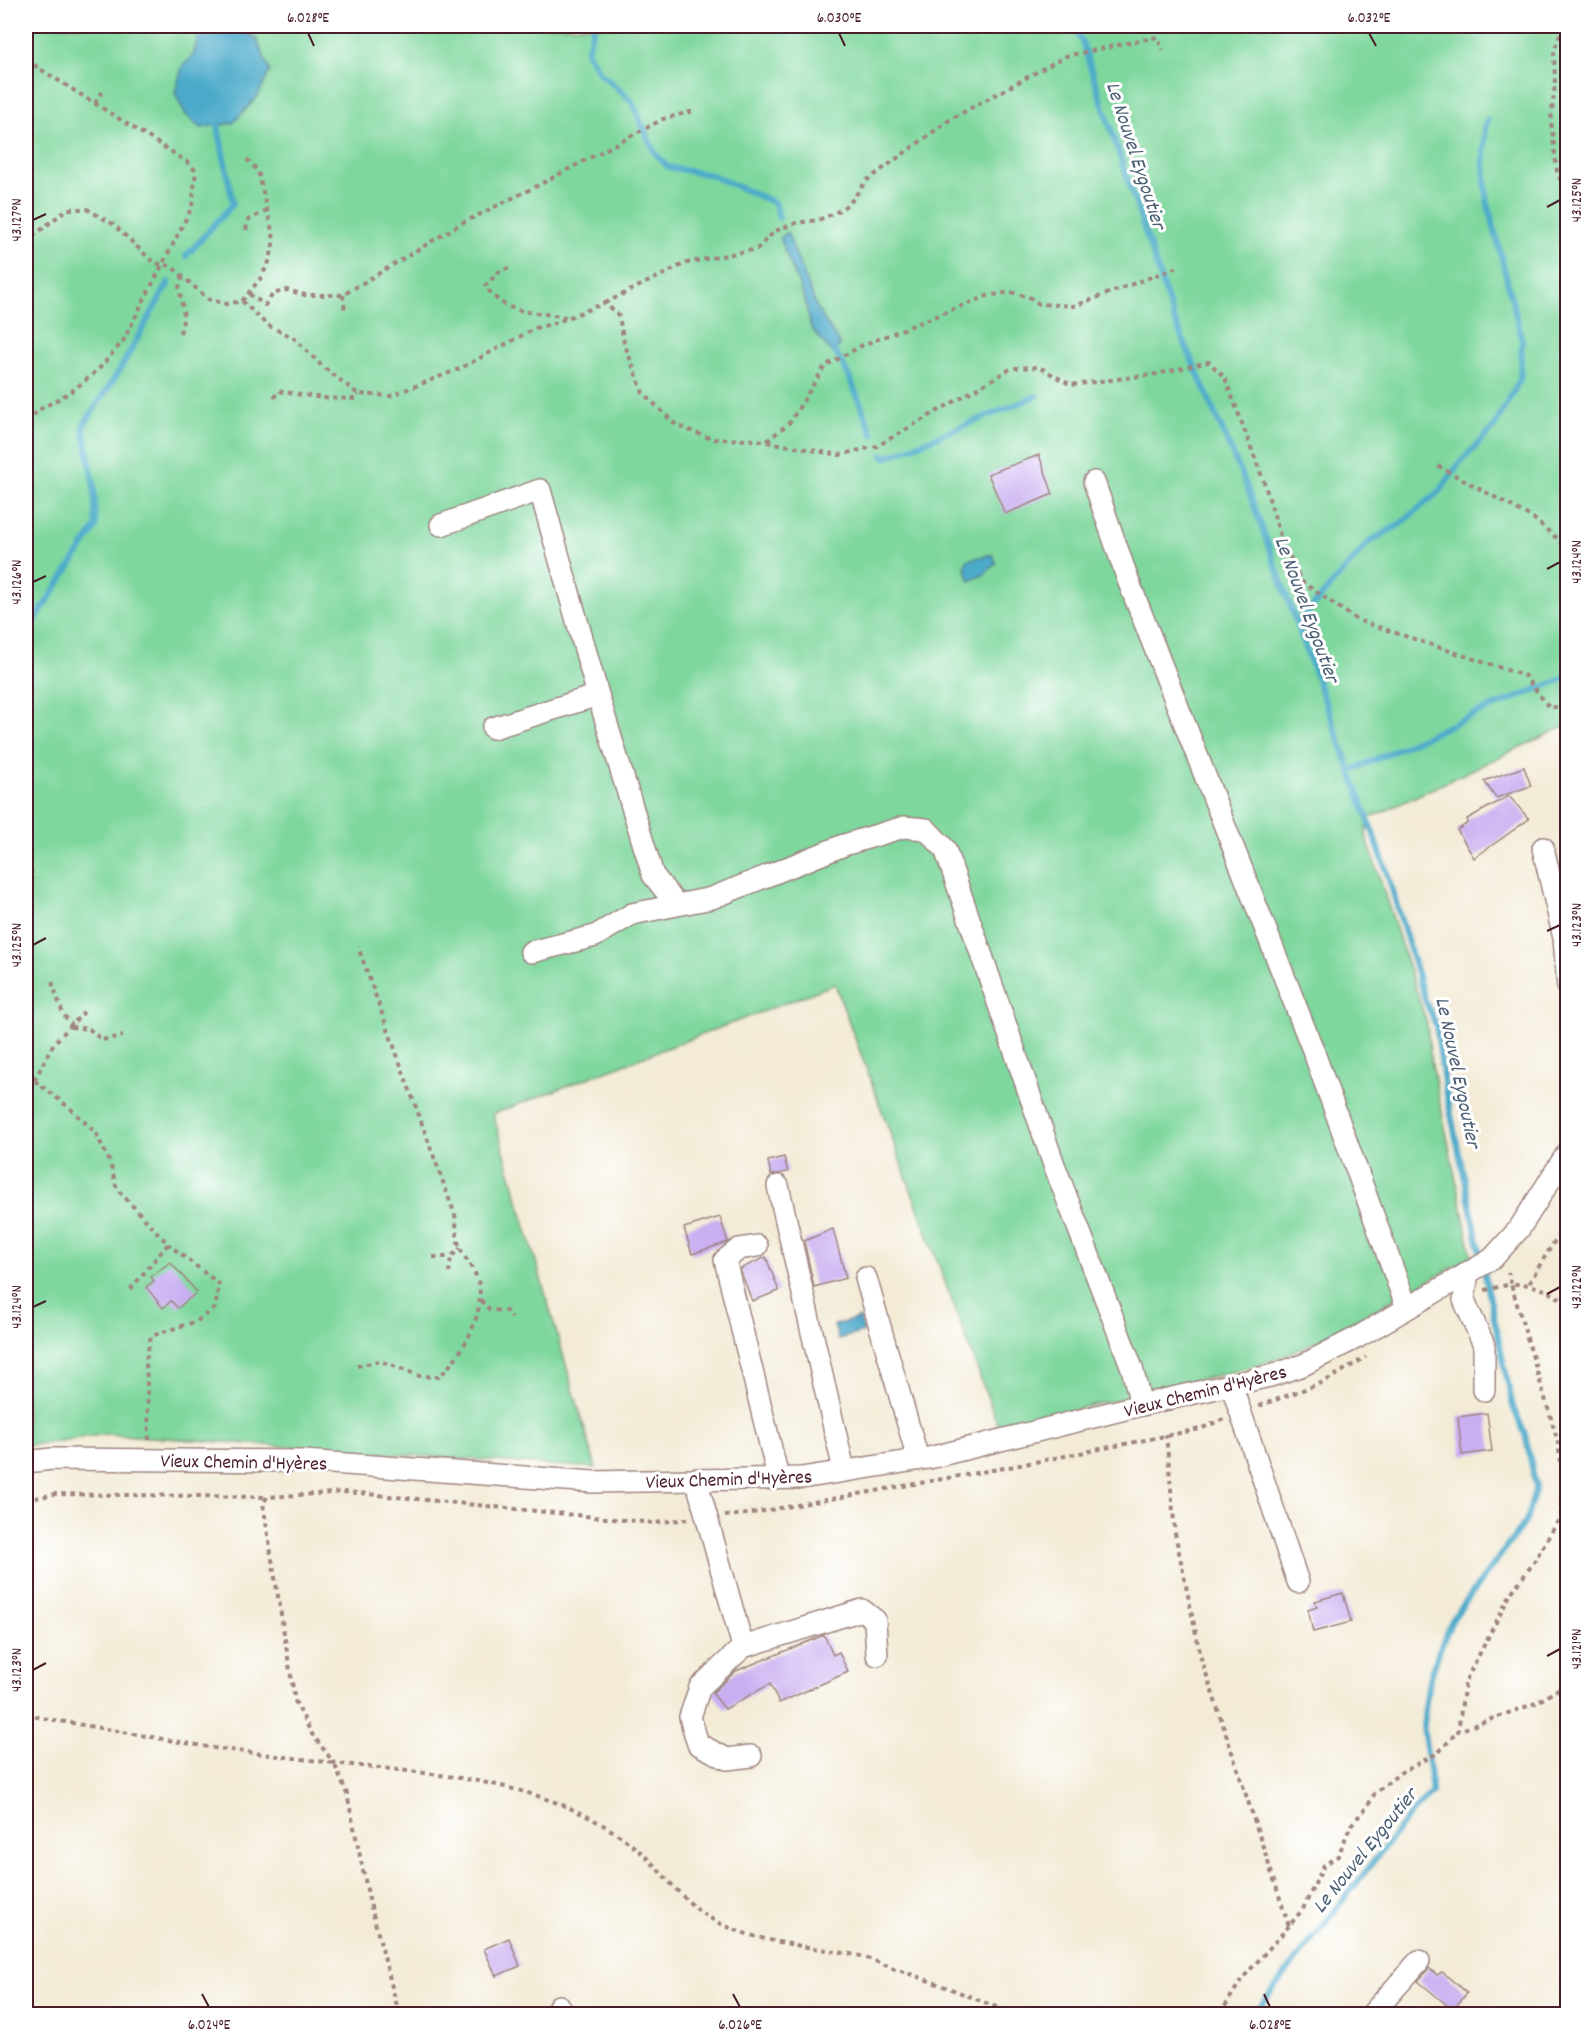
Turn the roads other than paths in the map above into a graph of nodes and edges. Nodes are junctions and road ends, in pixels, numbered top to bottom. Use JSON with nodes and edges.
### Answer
{"nodes":[{"id":1,"x":1094,"y":482,"type":"dead end"},
{"id":2,"x":441,"y":525,"type":"dead end"},
{"id":3,"x":598,"y":695,"type":"junction"},
{"id":4,"x":493,"y":728,"type":"dead end"},
{"id":5,"x":1544,"y":848,"type":"dead end"},
{"id":6,"x":676,"y":904,"type":"junction"},
{"id":7,"x":531,"y":952,"type":"dead end"},
{"id":8,"x":1568,"y":987,"type":"edge"},
{"id":9,"x":1568,"y":1152,"type":"edge"},
{"id":10,"x":778,"y":1186,"type":"dead end"},
{"id":11,"x":757,"y":1246,"type":"dead end"},
{"id":12,"x":1468,"y":1272,"type":"junction"},
{"id":13,"x":866,"y":1278,"type":"dead end"},
{"id":14,"x":1407,"y":1308,"type":"junction"},
{"id":15,"x":1231,"y":1384,"type":"junction"},
{"id":16,"x":1484,"y":1390,"type":"dead end"},
{"id":17,"x":1141,"y":1405,"type":"junction"},
{"id":18,"x":918,"y":1459,"type":"junction"},
{"id":19,"x":26,"y":1462,"type":"edge"},
{"id":20,"x":844,"y":1470,"type":"junction"},
{"id":21,"x":778,"y":1477,"type":"junction"},
{"id":22,"x":696,"y":1479,"type":"junction"},
{"id":23,"x":1298,"y":1582,"type":"dead end"},
{"id":24,"x":743,"y":1647,"type":"junction"},
{"id":25,"x":877,"y":1655,"type":"dead end"},
{"id":26,"x":751,"y":1756,"type":"dead end"},
{"id":27,"x":1419,"y":1961,"type":"dead end"},
{"id":28,"x":1372,"y":2014,"type":"edge"}],
"edges":[{"from":1,"to":14,"type":"street"},
{"from":2,"to":3,"type":"street"},
{"from":3,"to":4,"type":"street"},
{"from":3,"to":6,"type":"street"},
{"from":5,"to":8,"type":"street"},
{"from":6,"to":7,"type":"street"},
{"from":6,"to":17,"type":"street"},
{"from":9,"to":12,"type":"street","name":"Vieux Chemin d'Hyères"},
{"from":10,"to":20,"type":"street"},
{"from":11,"to":21,"type":"street"},
{"from":12,"to":14,"type":"street","name":"Vieux Chemin d'Hyères"},
{"from":12,"to":16,"type":"street"},
{"from":13,"to":18,"type":"street"},
{"from":14,"to":15,"type":"street","name":"Vieux Chemin d'Hyères"},
{"from":15,"to":17,"type":"street","name":"Vieux Chemin d'Hyères"},
{"from":15,"to":23,"type":"street"},
{"from":17,"to":18,"type":"street","name":"Vieux Chemin d'Hyères"},
{"from":18,"to":20,"type":"street","name":"Vieux Chemin d'Hyères"},
{"from":19,"to":22,"type":"street","name":"Vieux Chemin d'Hyères"},
{"from":20,"to":21,"type":"street","name":"Vieux Chemin d'Hyères"},
{"from":21,"to":22,"type":"street","name":"Vieux Chemin d'Hyères"},
{"from":22,"to":24,"type":"street"},
{"from":24,"to":25,"type":"street"},
{"from":24,"to":26,"type":"street"},
{"from":27,"to":28,"type":"street"}]}
